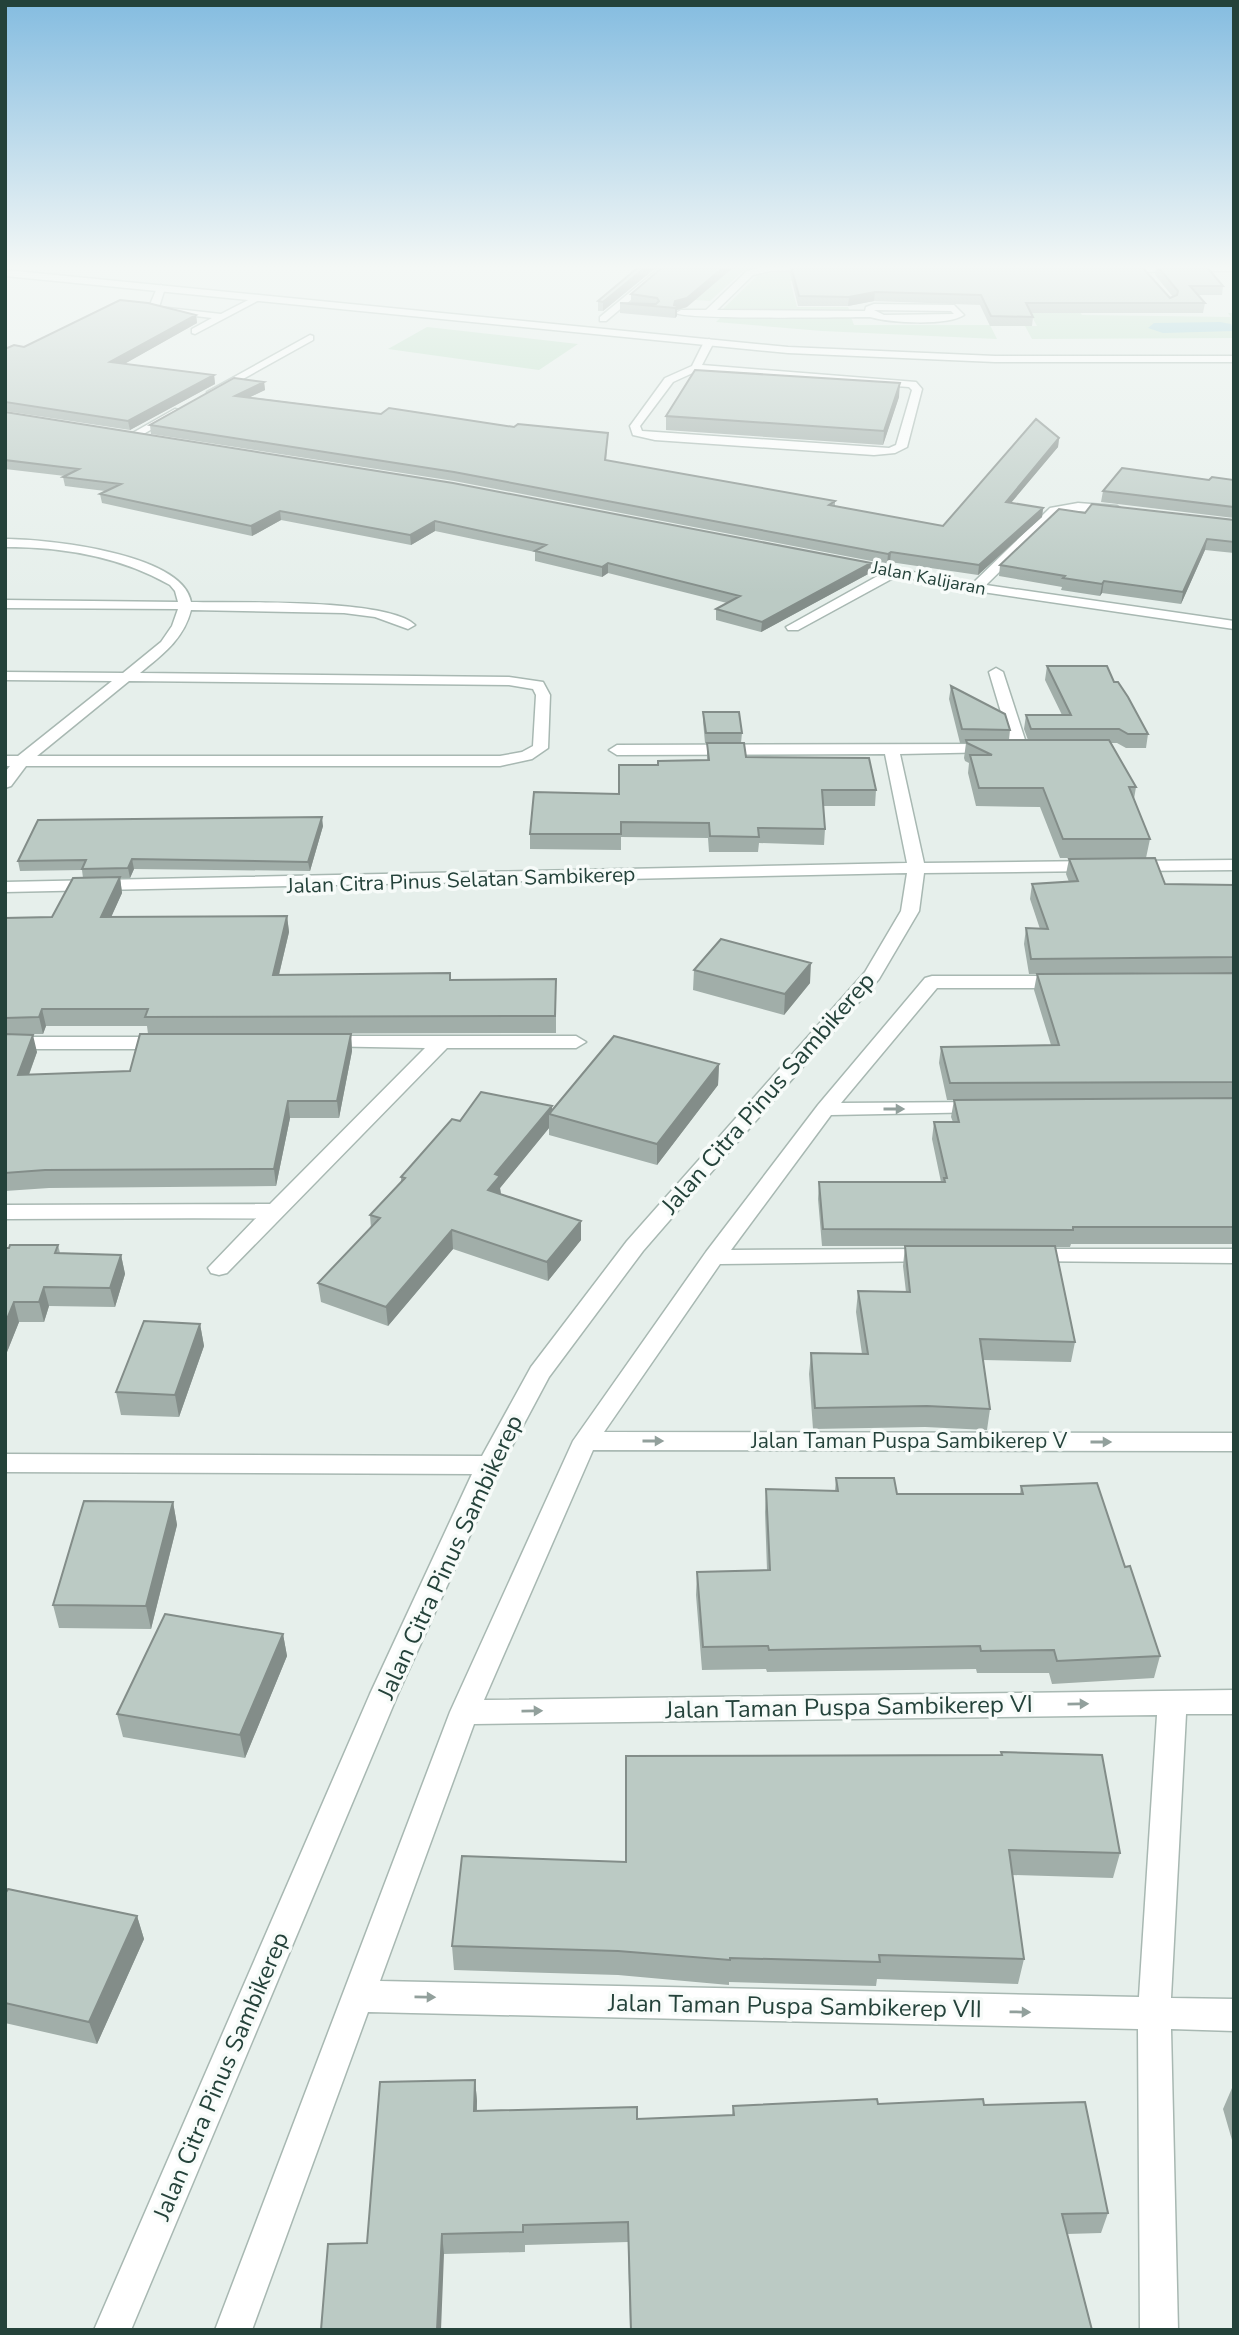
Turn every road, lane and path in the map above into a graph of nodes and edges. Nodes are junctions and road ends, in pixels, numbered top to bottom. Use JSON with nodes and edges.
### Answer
{"nodes":[{"id":1,"x":242,"y":375,"type":"edge"},
{"id":2,"x":681,"y":375,"type":"edge"},
{"id":3,"x":787,"y":375,"type":"edge"},
{"id":4,"x":204,"y":396,"type":"edge"},
{"id":5,"x":181,"y":409,"type":"edge"},
{"id":6,"x":160,"y":439,"type":"edge"},
{"id":7,"x":1125,"y":511,"type":"edge"},
{"id":8,"x":5,"y":543,"type":"edge"},
{"id":9,"x":827,"y":559,"type":"edge"},
{"id":10,"x":894,"y":572,"type":"junction"},
{"id":11,"x":976,"y":587,"type":"junction"},
{"id":12,"x":5,"y":604,"type":"edge"},
{"id":13,"x":186,"y":604,"type":"junction"},
{"id":14,"x":408,"y":625,"type":"dead end"},
{"id":15,"x":1234,"y":625,"type":"edge"},
{"id":16,"x":793,"y":627,"type":"dead end"},
{"id":17,"x":996,"y":672,"type":"dead end"},
{"id":18,"x":5,"y":676,"type":"edge"},
{"id":19,"x":130,"y":676,"type":"junction"},
{"id":20,"x":617,"y":750,"type":"dead end"},
{"id":21,"x":892,"y":750,"type":"junction"},
{"id":22,"x":5,"y":761,"type":"edge"},
{"id":23,"x":22,"y":761,"type":"junction"},
{"id":24,"x":5,"y":783,"type":"edge"},
{"id":25,"x":1234,"y":865,"type":"edge"},
{"id":26,"x":916,"y":867,"type":"junction"},
{"id":27,"x":5,"y":887,"type":"edge"},
{"id":28,"x":1083,"y":981,"type":"edge"},
{"id":29,"x":183,"y":1042,"type":"edge"},
{"id":30,"x":305,"y":1042,"type":"edge"},
{"id":31,"x":442,"y":1042,"type":"junction"},
{"id":32,"x":576,"y":1042,"type":"dead end"},
{"id":33,"x":5,"y":1043,"type":"edge"},
{"id":34,"x":1002,"y":1108,"type":"edge"},
{"id":35,"x":825,"y":1109,"type":"junction"},
{"id":36,"x":275,"y":1211,"type":"junction"},
{"id":37,"x":5,"y":1212,"type":"edge"},
{"id":38,"x":946,"y":1256,"type":"edge"},
{"id":39,"x":1001,"y":1256,"type":"edge"},
{"id":40,"x":1234,"y":1256,"type":"edge"},
{"id":41,"x":714,"y":1257,"type":"junction"},
{"id":42,"x":219,"y":1268,"type":"dead end"},
{"id":43,"x":585,"y":1441,"type":"junction"},
{"id":44,"x":1234,"y":1442,"type":"edge"},
{"id":45,"x":5,"y":1463,"type":"edge"},
{"id":46,"x":489,"y":1465,"type":"junction"},
{"id":47,"x":1234,"y":1702,"type":"edge"},
{"id":48,"x":1172,"y":1703,"type":"junction"},
{"id":49,"x":464,"y":1712,"type":"junction"},
{"id":50,"x":357,"y":1996,"type":"junction"},
{"id":51,"x":1154,"y":2015,"type":"junction"},
{"id":52,"x":1234,"y":2015,"type":"edge"},
{"id":53,"x":112,"y":2330,"type":"edge"},
{"id":54,"x":233,"y":2330,"type":"edge"},
{"id":55,"x":1159,"y":2330,"type":"edge"}],
"edges":[{"from":1,"to":4,"type":"street"},
{"from":2,"to":3,"type":"street"},
{"from":5,"to":6,"type":"street"},
{"from":7,"to":11,"type":"street"},
{"from":8,"to":13,"type":"street"},
{"from":9,"to":10,"type":"street","name":"Jalan Kalijaran"},
{"from":10,"to":11,"type":"street","name":"Jalan Kalijaran"},
{"from":10,"to":16,"type":"street"},
{"from":11,"to":15,"type":"street","name":"Jalan Kalijaran"},
{"from":12,"to":13,"type":"street"},
{"from":13,"to":14,"type":"street"},
{"from":13,"to":19,"type":"street"},
{"from":17,"to":21,"type":"street"},
{"from":18,"to":19,"type":"street"},
{"from":19,"to":23,"type":"street"},
{"from":19,"to":23,"type":"street"},
{"from":20,"to":21,"type":"street"},
{"from":21,"to":26,"type":"street","name":"Jalan Citra Pinus Sambikerep"},
{"from":22,"to":23,"type":"street"},
{"from":23,"to":24,"type":"street"},
{"from":25,"to":26,"type":"street","name":"Jalan Citra Pinus Selatan Sambikerep"},
{"from":26,"to":27,"type":"street","name":"Jalan Citra Pinus Selatan Sambikerep"},
{"from":26,"to":46,"type":"street","name":"Jalan Citra Pinus Sambikerep"},
{"from":28,"to":35,"type":"street"},
{"from":29,"to":33,"type":"street"},
{"from":30,"to":31,"type":"street"},
{"from":31,"to":32,"type":"street"},
{"from":31,"to":36,"type":"street"},
{"from":35,"to":34,"type":"street","one_way":true},
{"from":35,"to":41,"type":"street"},
{"from":36,"to":37,"type":"street"},
{"from":36,"to":42,"type":"street"},
{"from":38,"to":41,"type":"street"},
{"from":39,"to":40,"type":"street"},
{"from":41,"to":43,"type":"street"},
{"from":43,"to":44,"type":"street","name":"Jalan Taman Puspa Sambikerep V","one_way":true},
{"from":43,"to":49,"type":"street"},
{"from":45,"to":46,"type":"street"},
{"from":46,"to":53,"type":"street","name":"Jalan Citra Pinus Sambikerep"},
{"from":47,"to":48,"type":"street","name":"Jalan Taman Puspa Sambikerep VI"},
{"from":49,"to":48,"type":"street","name":"Jalan Taman Puspa Sambikerep VI","one_way":true},
{"from":48,"to":51,"type":"street"},
{"from":49,"to":50,"type":"street"},
{"from":50,"to":51,"type":"street","name":"Jalan Taman Puspa Sambikerep VII","one_way":true},
{"from":50,"to":54,"type":"street"},
{"from":51,"to":52,"type":"street","name":"Jalan Taman Puspa Sambikerep VII"},
{"from":51,"to":55,"type":"street"}]}
